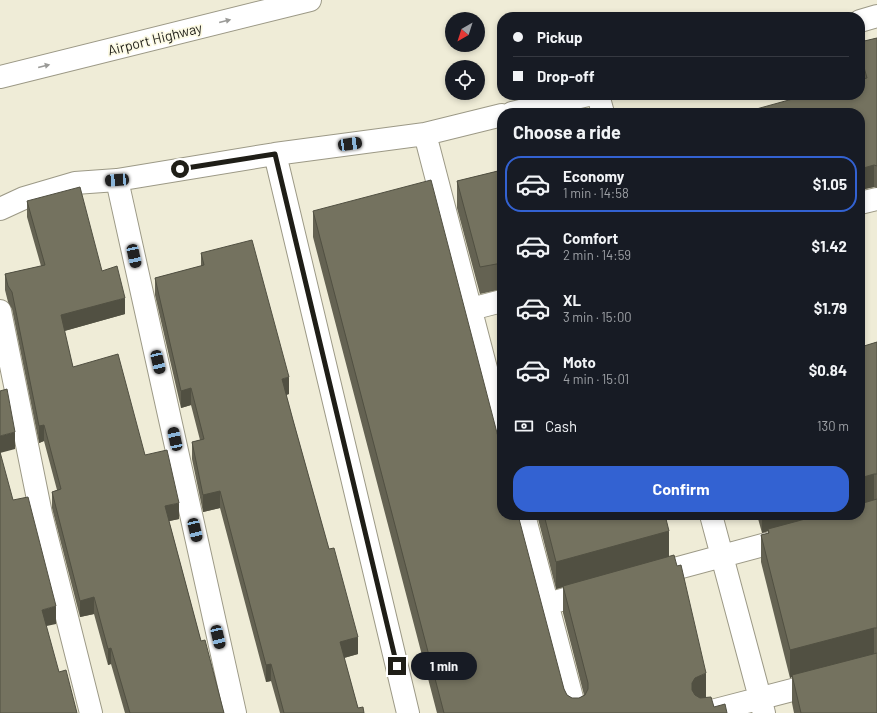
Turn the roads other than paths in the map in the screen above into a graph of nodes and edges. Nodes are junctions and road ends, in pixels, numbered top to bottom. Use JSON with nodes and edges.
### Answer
{"nodes":[{"id":1,"x":310,"y":0,"type":"edge"},
{"id":2,"x":877,"y":16,"type":"edge"},
{"id":3,"x":865,"y":20,"type":"edge"},
{"id":4,"x":2,"y":77,"type":"edge"},
{"id":5,"x":567,"y":100,"type":"edge"},
{"id":6,"x":533,"y":108,"type":"edge"},
{"id":7,"x":497,"y":116,"type":"edge"},
{"id":8,"x":425,"y":134,"type":"junction"},
{"id":9,"x":275,"y":154,"type":"junction"},
{"id":10,"x":117,"y":180,"type":"junction"},
{"id":11,"x":877,"y":199,"type":"edge"},
{"id":12,"x":865,"y":202,"type":"edge"},
{"id":13,"x":0,"y":209,"type":"edge"},
{"id":14,"x":497,"y":302,"type":"edge"},
{"id":15,"x":471,"y":309,"type":"junction"},
{"id":16,"x":0,"y":311,"type":"edge"},
{"id":17,"x":497,"y":410,"type":"edge"},
{"id":18,"x":525,"y":520,"type":"edge"},
{"id":19,"x":712,"y":520,"type":"edge"},
{"id":20,"x":811,"y":532,"type":"edge"},
{"id":21,"x":722,"y":556,"type":"junction"},
{"id":22,"x":631,"y":581,"type":"edge"},
{"id":23,"x":608,"y":587,"type":"edge"},
{"id":24,"x":547,"y":604,"type":"junction"},
{"id":25,"x":877,"y":668,"type":"edge"},
{"id":26,"x":762,"y":706,"type":"edge"},
{"id":27,"x":91,"y":713,"type":"edge"},
{"id":28,"x":235,"y":713,"type":"edge"},
{"id":29,"x":408,"y":713,"type":"edge"},
{"id":30,"x":576,"y":713,"type":"edge"},
{"id":31,"x":704,"y":713,"type":"edge"}],
"edges":[{"from":4,"to":1,"type":"main road","name":"Airport Highway","one_way":true},
{"from":2,"to":3,"type":"main road"},
{"from":5,"to":6,"type":"main road"},
{"from":7,"to":8,"type":"main road"},
{"from":8,"to":9,"type":"main road"},
{"from":8,"to":15,"type":"main road"},
{"from":9,"to":10,"type":"main road"},
{"from":9,"to":29,"type":"main road"},
{"from":10,"to":13,"type":"main road"},
{"from":10,"to":28,"type":"main road"},
{"from":11,"to":12,"type":"main road"},
{"from":14,"to":15,"type":"main road"},
{"from":15,"to":17,"type":"main road"},
{"from":16,"to":27,"type":"main road"},
{"from":18,"to":24,"type":"main road"},
{"from":19,"to":21,"type":"main road"},
{"from":20,"to":21,"type":"main road"},
{"from":21,"to":22,"type":"main road"},
{"from":21,"to":26,"type":"main road"},
{"from":23,"to":24,"type":"main road"},
{"from":24,"to":30,"type":"main road"},
{"from":25,"to":26,"type":"main road"},
{"from":26,"to":31,"type":"main road"}]}
